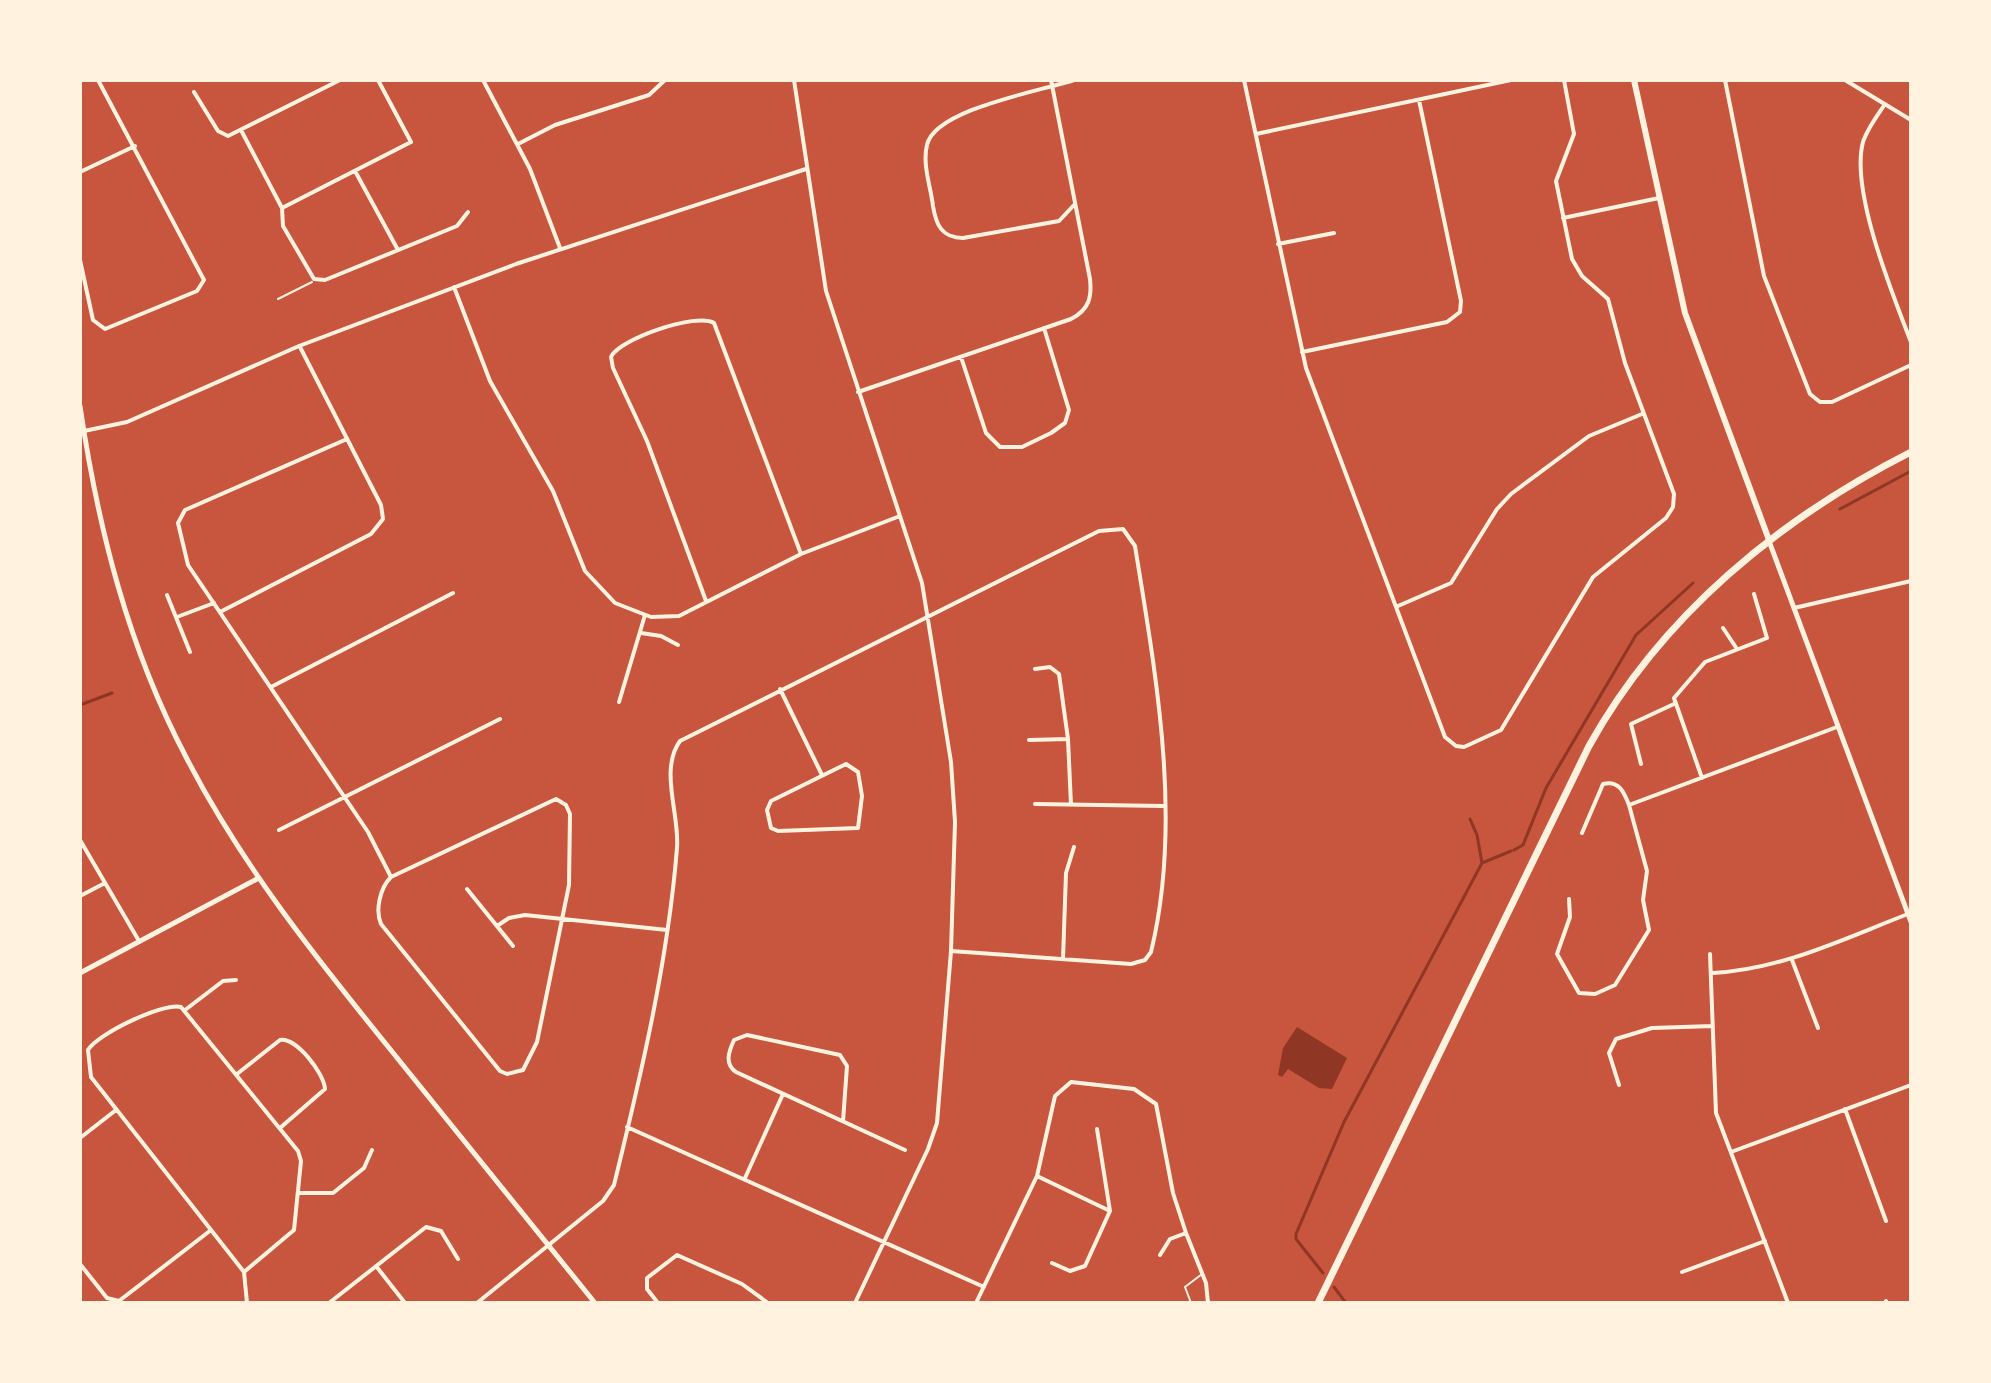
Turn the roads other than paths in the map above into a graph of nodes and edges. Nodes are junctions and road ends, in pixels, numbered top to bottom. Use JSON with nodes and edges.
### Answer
{"nodes":[{"id":1,"x":98,"y":80,"type":"edge"},
{"id":2,"x":340,"y":80,"type":"edge"},
{"id":3,"x":378,"y":80,"type":"edge"},
{"id":4,"x":483,"y":80,"type":"edge"},
{"id":5,"x":665,"y":80,"type":"edge"},
{"id":6,"x":794,"y":80,"type":"edge"},
{"id":7,"x":1074,"y":80,"type":"edge"},
{"id":8,"x":1244,"y":80,"type":"edge"},
{"id":9,"x":1511,"y":80,"type":"edge"},
{"id":10,"x":1564,"y":80,"type":"edge"},
{"id":11,"x":1634,"y":80,"type":"edge"},
{"id":12,"x":1725,"y":80,"type":"edge"},
{"id":13,"x":1845,"y":80,"type":"edge"},
{"id":14,"x":1052,"y":83,"type":"edge"},
{"id":15,"x":194,"y":92,"type":"dead end"},
{"id":16,"x":1419,"y":100,"type":"junction"},
{"id":17,"x":1885,"y":104,"type":"junction"},
{"id":18,"x":1911,"y":120,"type":"edge"},
{"id":19,"x":242,"y":132,"type":"junction"},
{"id":20,"x":1256,"y":134,"type":"junction"},
{"id":21,"x":518,"y":144,"type":"junction"},
{"id":22,"x":135,"y":146,"type":"junction"},
{"id":23,"x":806,"y":169,"type":"junction"},
{"id":24,"x":355,"y":171,"type":"junction"},
{"id":25,"x":80,"y":172,"type":"edge"},
{"id":26,"x":1659,"y":198,"type":"junction"},
{"id":27,"x":1075,"y":204,"type":"junction"},
{"id":28,"x":282,"y":208,"type":"junction"},
{"id":29,"x":468,"y":212,"type":"dead end"},
{"id":30,"x":1563,"y":218,"type":"junction"},
{"id":31,"x":1334,"y":233,"type":"dead end"},
{"id":32,"x":1278,"y":244,"type":"junction"},
{"id":33,"x":560,"y":249,"type":"junction"},
{"id":34,"x":398,"y":251,"type":"junction"},
{"id":35,"x":80,"y":260,"type":"edge"},
{"id":36,"x":316,"y":280,"type":"junction"},
{"id":37,"x":454,"y":287,"type":"junction"},
{"id":38,"x":278,"y":299,"type":"dead end"},
{"id":39,"x":1044,"y":328,"type":"junction"},
{"id":40,"x":1911,"y":342,"type":"edge"},
{"id":41,"x":299,"y":346,"type":"junction"},
{"id":42,"x":1301,"y":352,"type":"junction"},
{"id":43,"x":961,"y":357,"type":"junction"},
{"id":44,"x":1911,"y":365,"type":"edge"},
{"id":45,"x":858,"y":392,"type":"junction"},
{"id":46,"x":80,"y":406,"type":"edge"},
{"id":47,"x":1642,"y":414,"type":"junction"},
{"id":48,"x":84,"y":431,"type":"junction"},
{"id":49,"x":347,"y":439,"type":"junction"},
{"id":50,"x":1911,"y":452,"type":"edge"},
{"id":51,"x":900,"y":516,"type":"junction"},
{"id":52,"x":1769,"y":540,"type":"junction"},
{"id":53,"x":801,"y":554,"type":"junction"},
{"id":54,"x":1911,"y":581,"type":"edge"},
{"id":55,"x":453,"y":593,"type":"dead end"},
{"id":56,"x":1754,"y":594,"type":"dead end"},
{"id":57,"x":167,"y":595,"type":"dead end"},
{"id":58,"x":706,"y":601,"type":"junction"},
{"id":59,"x":214,"y":603,"type":"junction"},
{"id":60,"x":1397,"y":606,"type":"junction"},
{"id":61,"x":1794,"y":608,"type":"junction"},
{"id":62,"x":220,"y":612,"type":"junction"},
{"id":63,"x":645,"y":615,"type":"junction"},
{"id":64,"x":177,"y":617,"type":"junction"},
{"id":65,"x":929,"y":617,"type":"junction"},
{"id":66,"x":1723,"y":628,"type":"dead end"},
{"id":67,"x":641,"y":633,"type":"junction"},
{"id":68,"x":678,"y":645,"type":"dead end"},
{"id":69,"x":1737,"y":649,"type":"junction"},
{"id":70,"x":190,"y":652,"type":"dead end"},
{"id":71,"x":1035,"y":669,"type":"dead end"},
{"id":72,"x":271,"y":687,"type":"junction"},
{"id":73,"x":780,"y":689,"type":"junction"},
{"id":74,"x":619,"y":702,"type":"dead end"},
{"id":75,"x":1674,"y":704,"type":"junction"},
{"id":76,"x":500,"y":719,"type":"dead end"},
{"id":77,"x":1837,"y":727,"type":"junction"},
{"id":78,"x":1068,"y":739,"type":"junction"},
{"id":79,"x":1029,"y":740,"type":"dead end"},
{"id":80,"x":1641,"y":764,"type":"dead end"},
{"id":81,"x":822,"y":775,"type":"junction"},
{"id":82,"x":1702,"y":778,"type":"junction"},
{"id":83,"x":345,"y":797,"type":"junction"},
{"id":84,"x":1035,"y":804,"type":"dead end"},
{"id":85,"x":1071,"y":805,"type":"junction"},
{"id":86,"x":1629,"y":805,"type":"junction"},
{"id":87,"x":1164,"y":806,"type":"junction"},
{"id":88,"x":279,"y":830,"type":"dead end"},
{"id":89,"x":1582,"y":833,"type":"dead end"},
{"id":90,"x":80,"y":840,"type":"edge"},
{"id":91,"x":1074,"y":847,"type":"dead end"},
{"id":92,"x":391,"y":877,"type":"junction"},
{"id":93,"x":257,"y":879,"type":"junction"},
{"id":94,"x":105,"y":883,"type":"junction"},
{"id":95,"x":467,"y":889,"type":"dead end"},
{"id":96,"x":80,"y":896,"type":"edge"},
{"id":97,"x":1569,"y":899,"type":"dead end"},
{"id":98,"x":1908,"y":914,"type":"junction"},
{"id":99,"x":561,"y":921,"type":"junction"},
{"id":100,"x":1911,"y":922,"type":"edge"},
{"id":101,"x":497,"y":926,"type":"junction"},
{"id":102,"x":667,"y":930,"type":"junction"},
{"id":103,"x":140,"y":943,"type":"junction"},
{"id":104,"x":513,"y":946,"type":"dead end"},
{"id":105,"x":951,"y":951,"type":"junction"},
{"id":106,"x":1710,"y":954,"type":"dead end"},
{"id":107,"x":1063,"y":959,"type":"junction"},
{"id":108,"x":1792,"y":960,"type":"junction"},
{"id":109,"x":80,"y":973,"type":"edge"},
{"id":110,"x":1712,"y":973,"type":"junction"},
{"id":111,"x":236,"y":980,"type":"dead end"},
{"id":112,"x":185,"y":1010,"type":"junction"},
{"id":113,"x":1713,"y":1026,"type":"junction"},
{"id":114,"x":1818,"y":1028,"type":"dead end"},
{"id":115,"x":80,"y":1048,"type":"edge"},
{"id":116,"x":88,"y":1050,"type":"junction"},
{"id":117,"x":237,"y":1074,"type":"junction"},
{"id":118,"x":1619,"y":1085,"type":"dead end"},
{"id":119,"x":1911,"y":1085,"type":"edge"},
{"id":120,"x":783,"y":1094,"type":"junction"},
{"id":121,"x":1845,"y":1109,"type":"junction"},
{"id":122,"x":116,"y":1110,"type":"junction"},
{"id":123,"x":843,"y":1121,"type":"junction"},
{"id":124,"x":627,"y":1127,"type":"junction"},
{"id":125,"x":280,"y":1128,"type":"junction"},
{"id":126,"x":1097,"y":1129,"type":"dead end"},
{"id":127,"x":80,"y":1138,"type":"edge"},
{"id":128,"x":372,"y":1150,"type":"dead end"},
{"id":129,"x":905,"y":1150,"type":"dead end"},
{"id":130,"x":1731,"y":1152,"type":"junction"},
{"id":131,"x":1037,"y":1176,"type":"junction"},
{"id":132,"x":745,"y":1178,"type":"junction"},
{"id":133,"x":298,"y":1193,"type":"junction"},
{"id":134,"x":1110,"y":1211,"type":"junction"},
{"id":135,"x":1886,"y":1221,"type":"dead end"},
{"id":136,"x":211,"y":1230,"type":"junction"},
{"id":137,"x":1186,"y":1233,"type":"junction"},
{"id":138,"x":1765,"y":1241,"type":"junction"},
{"id":139,"x":884,"y":1242,"type":"junction"},
{"id":140,"x":548,"y":1245,"type":"junction"},
{"id":141,"x":1160,"y":1255,"type":"dead end"},
{"id":142,"x":458,"y":1259,"type":"dead end"},
{"id":143,"x":1052,"y":1263,"type":"dead end"},
{"id":144,"x":80,"y":1264,"type":"edge"},
{"id":145,"x":376,"y":1266,"type":"junction"},
{"id":146,"x":244,"y":1272,"type":"junction"},
{"id":147,"x":1682,"y":1272,"type":"dead end"},
{"id":148,"x":1202,"y":1274,"type":"junction"},
{"id":149,"x":984,"y":1287,"type":"junction"},
{"id":150,"x":755,"y":1296,"type":"junction"},
{"id":151,"x":247,"y":1303,"type":"edge"},
{"id":152,"x":329,"y":1303,"type":"edge"},
{"id":153,"x":405,"y":1303,"type":"edge"},
{"id":154,"x":477,"y":1303,"type":"edge"},
{"id":155,"x":595,"y":1303,"type":"edge"},
{"id":156,"x":658,"y":1303,"type":"edge"},
{"id":157,"x":752,"y":1303,"type":"edge"},
{"id":158,"x":768,"y":1303,"type":"edge"},
{"id":159,"x":855,"y":1303,"type":"edge"},
{"id":160,"x":976,"y":1303,"type":"edge"},
{"id":161,"x":1191,"y":1303,"type":"edge"},
{"id":162,"x":1208,"y":1303,"type":"edge"},
{"id":163,"x":1318,"y":1303,"type":"edge"},
{"id":164,"x":1788,"y":1303,"type":"edge"}],
"edges":[{"from":1,"to":22,"type":"street"},
{"from":2,"to":19,"type":"street"},
{"from":3,"to":24,"type":"street"},
{"from":4,"to":21,"type":"street"},
{"from":5,"to":21,"type":"street"},
{"from":6,"to":23,"type":"street"},
{"from":7,"to":14,"type":"street"},
{"from":8,"to":20,"type":"street"},
{"from":9,"to":16,"type":"street"},
{"from":10,"to":30,"type":"street"},
{"from":11,"to":26,"type":"main road"},
{"from":12,"to":44,"type":"street"},
{"from":13,"to":17,"type":"street"},
{"from":14,"to":27,"type":"street"},
{"from":14,"to":27,"type":"street"},
{"from":15,"to":19,"type":"street"},
{"from":16,"to":20,"type":"street"},
{"from":16,"to":42,"type":"street"},
{"from":17,"to":18,"type":"street"},
{"from":17,"to":40,"type":"street"},
{"from":19,"to":28,"type":"street"},
{"from":20,"to":32,"type":"street"},
{"from":21,"to":33,"type":"street"},
{"from":22,"to":25,"type":"street"},
{"from":22,"to":35,"type":"street"},
{"from":23,"to":33,"type":"street"},
{"from":23,"to":45,"type":"street"},
{"from":24,"to":28,"type":"street"},
{"from":24,"to":34,"type":"street"},
{"from":26,"to":30,"type":"street"},
{"from":26,"to":52,"type":"main road"},
{"from":27,"to":39,"type":"street"},
{"from":28,"to":36,"type":"street"},
{"from":29,"to":34,"type":"street"},
{"from":30,"to":47,"type":"street"},
{"from":31,"to":32,"type":"street"},
{"from":32,"to":42,"type":"street"},
{"from":33,"to":37,"type":"street"},
{"from":34,"to":36,"type":"street"},
{"from":36,"to":38,"type":"lane"},
{"from":37,"to":41,"type":"street"},
{"from":37,"to":63,"type":"street"},
{"from":39,"to":43,"type":"street"},
{"from":39,"to":43,"type":"street"},
{"from":41,"to":48,"type":"street"},
{"from":41,"to":49,"type":"street"},
{"from":42,"to":60,"type":"street"},
{"from":43,"to":45,"type":"street"},
{"from":45,"to":51,"type":"street"},
{"from":46,"to":48,"type":"street"},
{"from":47,"to":60,"type":"street"},
{"from":47,"to":60,"type":"street"},
{"from":48,"to":93,"type":"street"},
{"from":49,"to":59,"type":"street"},
{"from":49,"to":62,"type":"street"},
{"from":50,"to":52,"type":"main road"},
{"from":51,"to":53,"type":"street"},
{"from":51,"to":65,"type":"street"},
{"from":52,"to":61,"type":"street"},
{"from":52,"to":163,"type":"main road"},
{"from":53,"to":58,"type":"street"},
{"from":53,"to":58,"type":"street"},
{"from":54,"to":61,"type":"street"},
{"from":55,"to":72,"type":"street"},
{"from":56,"to":69,"type":"street"},
{"from":57,"to":64,"type":"street"},
{"from":58,"to":63,"type":"street"},
{"from":59,"to":62,"type":"street"},
{"from":59,"to":64,"type":"street"},
{"from":61,"to":77,"type":"street"},
{"from":62,"to":72,"type":"street"},
{"from":63,"to":67,"type":"street"},
{"from":64,"to":70,"type":"street"},
{"from":65,"to":73,"type":"street"},
{"from":65,"to":87,"type":"street"},
{"from":65,"to":105,"type":"street"},
{"from":66,"to":69,"type":"street"},
{"from":67,"to":68,"type":"street"},
{"from":67,"to":74,"type":"street"},
{"from":69,"to":75,"type":"street"},
{"from":71,"to":78,"type":"street"},
{"from":72,"to":83,"type":"street"},
{"from":73,"to":81,"type":"street"},
{"from":73,"to":102,"type":"street"},
{"from":75,"to":80,"type":"street"},
{"from":75,"to":82,"type":"street"},
{"from":76,"to":83,"type":"street"},
{"from":77,"to":82,"type":"street"},
{"from":77,"to":98,"type":"street"},
{"from":78,"to":79,"type":"street"},
{"from":78,"to":85,"type":"street"},
{"from":81,"to":81,"type":"street"},
{"from":82,"to":86,"type":"street"},
{"from":83,"to":88,"type":"street"},
{"from":83,"to":92,"type":"street"},
{"from":84,"to":85,"type":"street"},
{"from":85,"to":87,"type":"street"},
{"from":86,"to":89,"type":"street"},
{"from":86,"to":97,"type":"street"},
{"from":87,"to":107,"type":"street"},
{"from":90,"to":94,"type":"street"},
{"from":91,"to":107,"type":"street"},
{"from":92,"to":99,"type":"street"},
{"from":92,"to":99,"type":"street"},
{"from":93,"to":103,"type":"street"},
{"from":93,"to":140,"type":"street"},
{"from":94,"to":96,"type":"street"},
{"from":94,"to":103,"type":"street"},
{"from":95,"to":101,"type":"street"},
{"from":98,"to":100,"type":"street"},
{"from":98,"to":108,"type":"street"},
{"from":99,"to":101,"type":"street"},
{"from":99,"to":102,"type":"street"},
{"from":101,"to":104,"type":"street"},
{"from":102,"to":124,"type":"street"},
{"from":103,"to":109,"type":"street"},
{"from":105,"to":107,"type":"street"},
{"from":105,"to":139,"type":"street"},
{"from":106,"to":110,"type":"street"},
{"from":108,"to":110,"type":"street"},
{"from":108,"to":114,"type":"street"},
{"from":110,"to":113,"type":"street"},
{"from":111,"to":112,"type":"street"},
{"from":112,"to":116,"type":"street"},
{"from":112,"to":117,"type":"street"},
{"from":113,"to":118,"type":"street"},
{"from":113,"to":130,"type":"street"},
{"from":115,"to":116,"type":"street"},
{"from":116,"to":122,"type":"street"},
{"from":117,"to":125,"type":"street"},
{"from":117,"to":125,"type":"street"},
{"from":119,"to":121,"type":"street"},
{"from":120,"to":123,"type":"street"},
{"from":120,"to":123,"type":"street"},
{"from":120,"to":132,"type":"street"},
{"from":121,"to":130,"type":"street"},
{"from":121,"to":135,"type":"street"},
{"from":122,"to":127,"type":"street"},
{"from":122,"to":136,"type":"street"},
{"from":123,"to":129,"type":"street"},
{"from":124,"to":132,"type":"street"},
{"from":124,"to":140,"type":"street"},
{"from":125,"to":133,"type":"street"},
{"from":126,"to":134,"type":"street"},
{"from":128,"to":133,"type":"street"},
{"from":130,"to":138,"type":"street"},
{"from":131,"to":134,"type":"street"},
{"from":131,"to":137,"type":"street"},
{"from":131,"to":149,"type":"street"},
{"from":132,"to":139,"type":"street"},
{"from":133,"to":146,"type":"street"},
{"from":134,"to":143,"type":"street"},
{"from":136,"to":144,"type":"street"},
{"from":136,"to":146,"type":"street"},
{"from":137,"to":141,"type":"street"},
{"from":137,"to":148,"type":"street"},
{"from":138,"to":147,"type":"street"},
{"from":138,"to":164,"type":"street"},
{"from":139,"to":149,"type":"street"},
{"from":139,"to":159,"type":"street"},
{"from":140,"to":154,"type":"street"},
{"from":140,"to":155,"type":"street"},
{"from":142,"to":145,"type":"street"},
{"from":145,"to":152,"type":"street"},
{"from":145,"to":153,"type":"street"},
{"from":146,"to":151,"type":"street"},
{"from":148,"to":161,"type":"lane"},
{"from":148,"to":162,"type":"street"},
{"from":149,"to":160,"type":"street"},
{"from":150,"to":156,"type":"street"},
{"from":150,"to":157,"type":"street"},
{"from":150,"to":158,"type":"street"}]}
